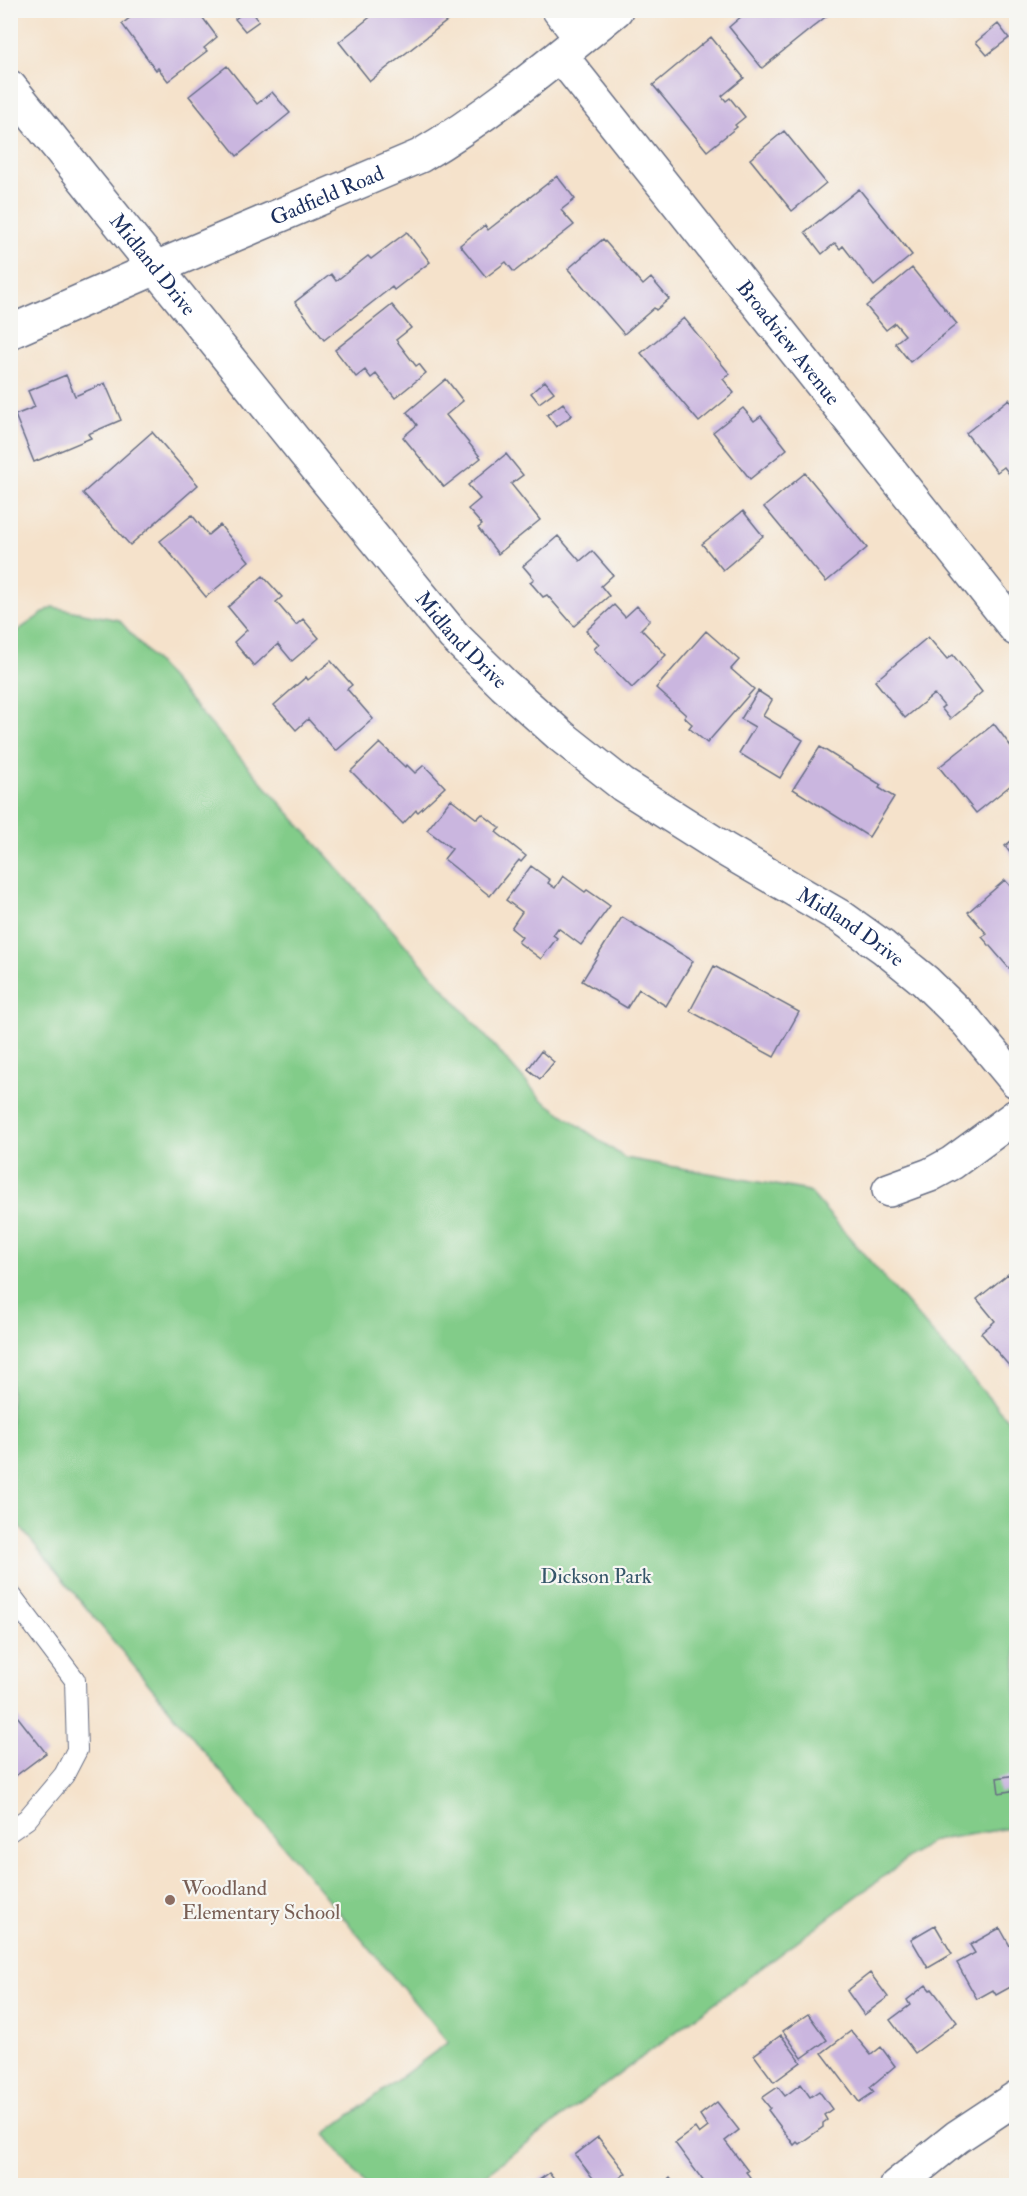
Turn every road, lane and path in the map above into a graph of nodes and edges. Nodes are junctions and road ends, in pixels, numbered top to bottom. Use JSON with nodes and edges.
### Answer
{"nodes":[{"id":1,"x":559,"y":10,"type":"edge"},
{"id":2,"x":616,"y":10,"type":"edge"},
{"id":3,"x":571,"y":47,"type":"junction"},
{"id":4,"x":10,"y":87,"type":"edge"},
{"id":5,"x":156,"y":268,"type":"junction"},
{"id":6,"x":10,"y":332,"type":"edge"},
{"id":7,"x":1017,"y":629,"type":"edge"},
{"id":8,"x":1017,"y":1081,"type":"edge"},
{"id":9,"x":1017,"y":1116,"type":"edge"},
{"id":10,"x":890,"y":1190,"type":"dead end"},
{"id":11,"x":10,"y":1594,"type":"edge"},
{"id":12,"x":10,"y":1831,"type":"edge"},
{"id":13,"x":1017,"y":2098,"type":"edge"},
{"id":14,"x":896,"y":2186,"type":"edge"}],
"edges":[{"from":1,"to":3,"type":"street","name":"Broadview Avenue"},
{"from":2,"to":3,"type":"street","name":"Gadfield Road"},
{"from":3,"to":5,"type":"street","name":"Gadfield Road"},
{"from":3,"to":7,"type":"street","name":"Broadview Avenue"},
{"from":4,"to":5,"type":"street","name":"Midland Drive"},
{"from":5,"to":6,"type":"street","name":"Gadfield Road"},
{"from":5,"to":8,"type":"street","name":"Midland Drive"},
{"from":9,"to":10,"type":"street"},
{"from":11,"to":12,"type":"lane"},
{"from":13,"to":14,"type":"street"}]}
